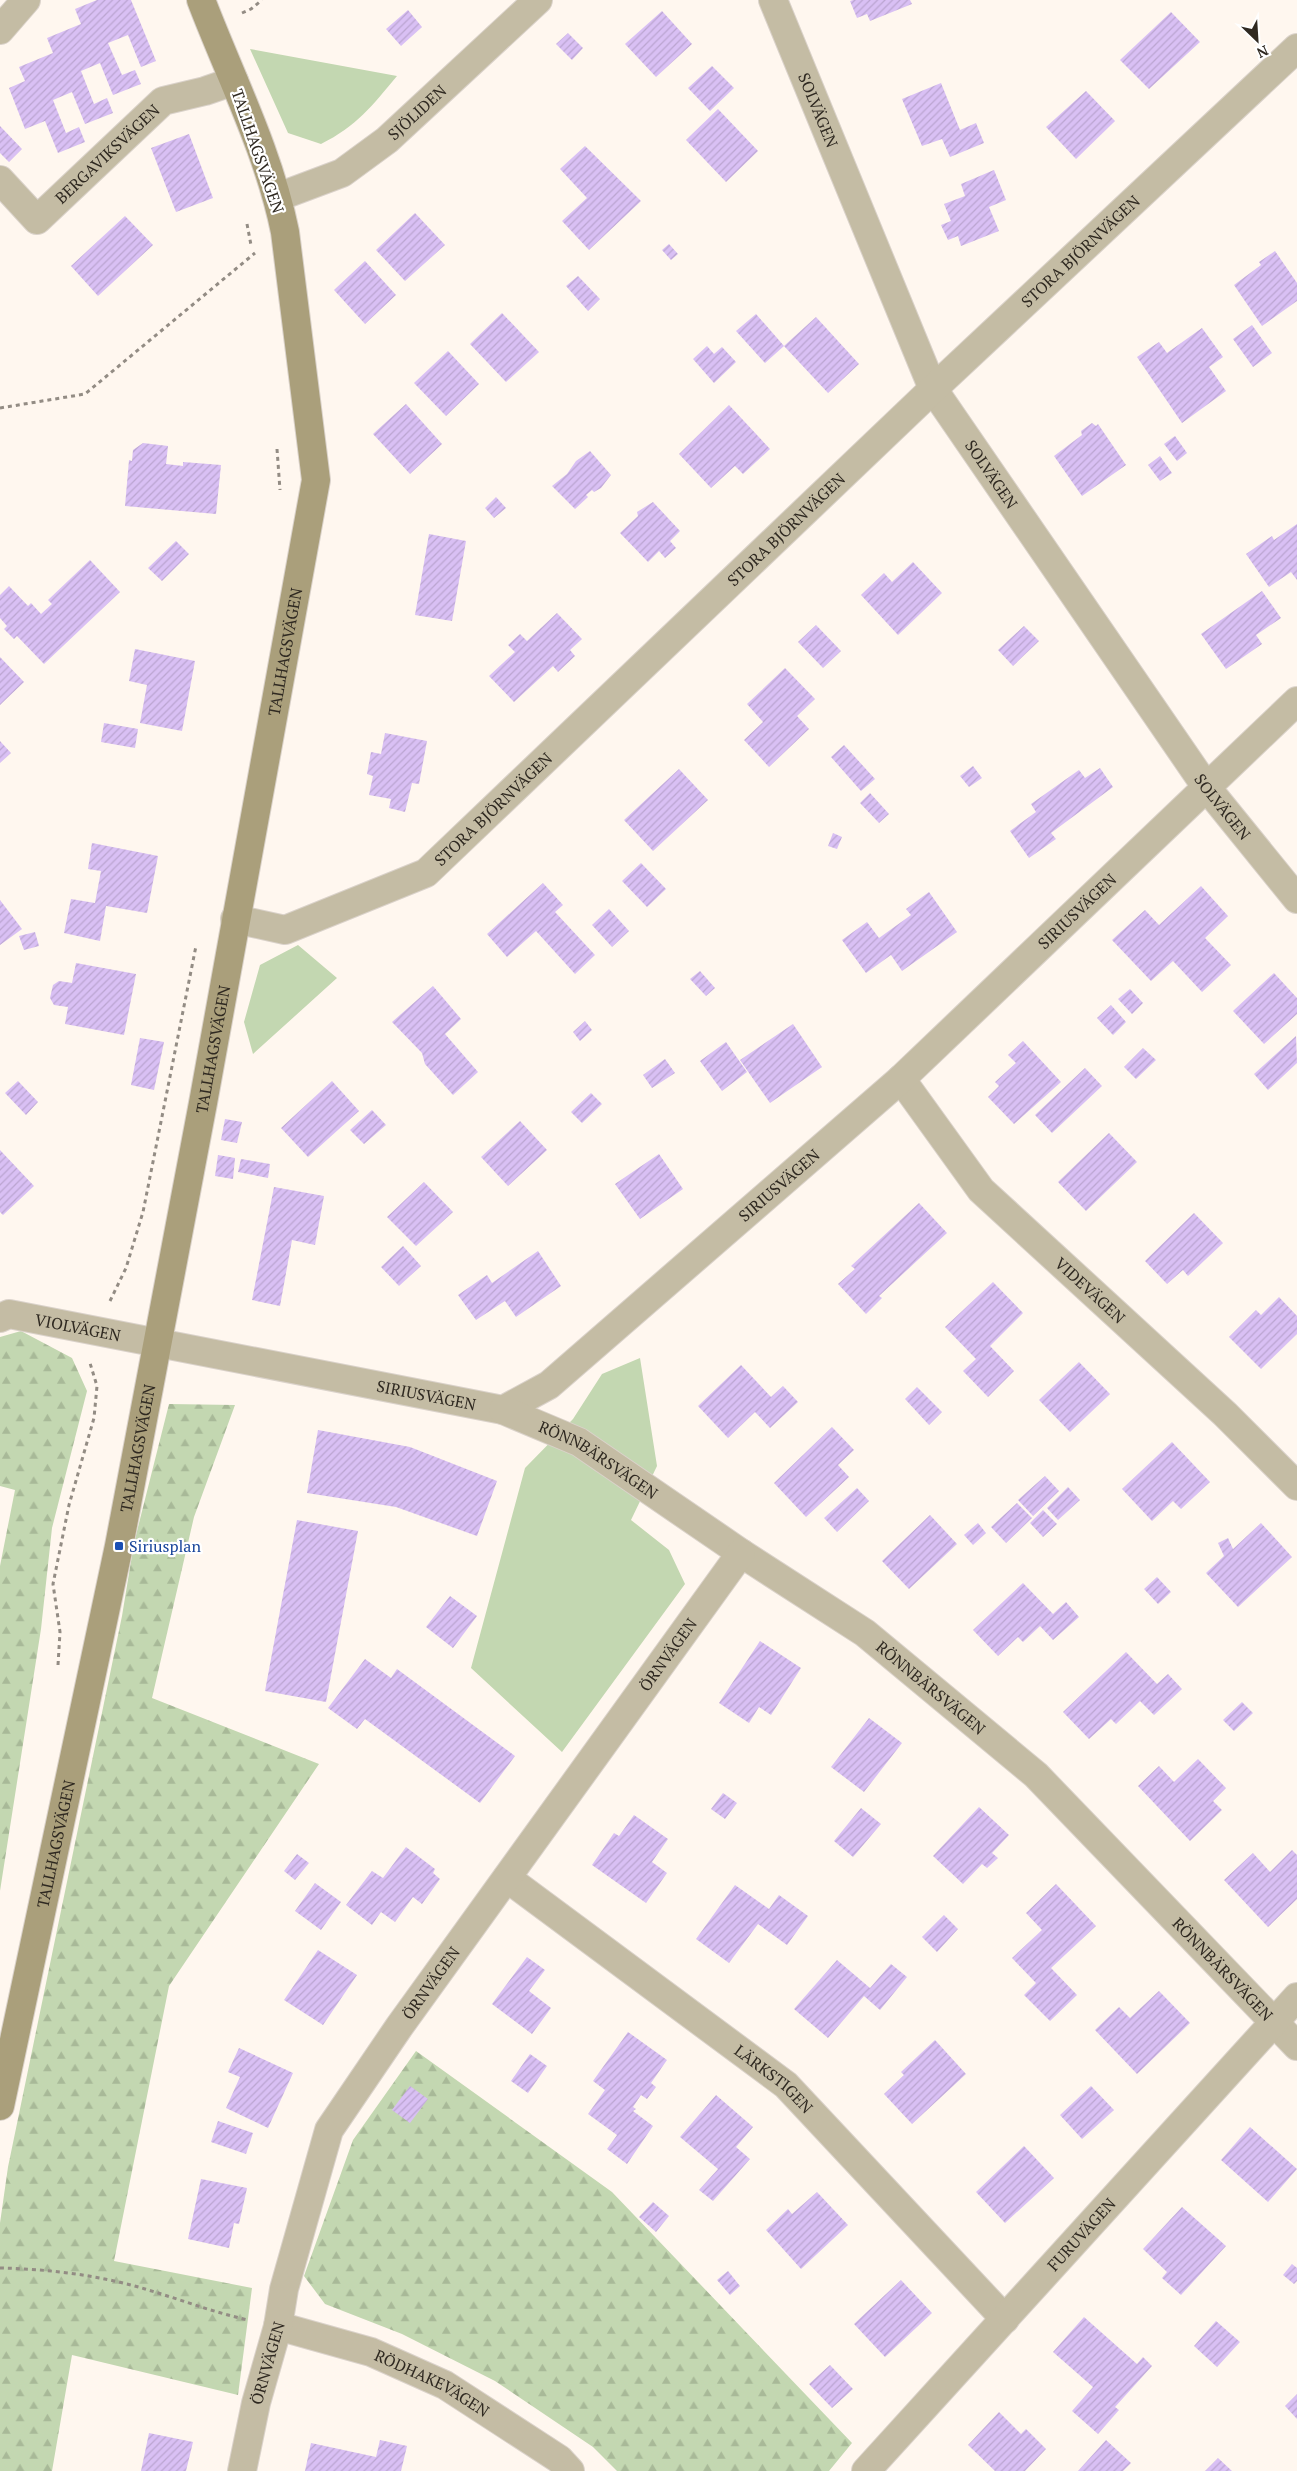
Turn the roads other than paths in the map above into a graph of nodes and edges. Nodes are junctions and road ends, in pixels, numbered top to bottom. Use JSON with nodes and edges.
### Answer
{"nodes":[{"id":1,"x":26,"y":0,"type":"edge"},
{"id":2,"x":201,"y":0,"type":"edge"},
{"id":3,"x":538,"y":0,"type":"edge"},
{"id":4,"x":773,"y":0,"type":"edge"},
{"id":5,"x":0,"y":30,"type":"edge"},
{"id":6,"x":1297,"y":48,"type":"edge"},
{"id":7,"x":234,"y":80,"type":"junction"},
{"id":8,"x":0,"y":180,"type":"edge"},
{"id":9,"x":278,"y":197,"type":"junction"},
{"id":10,"x":933,"y":389,"type":"junction"},
{"id":11,"x":1297,"y":701,"type":"edge"},
{"id":12,"x":1207,"y":788,"type":"junction"},
{"id":13,"x":1297,"y":899,"type":"edge"},
{"id":14,"x":235,"y":919,"type":"junction"},
{"id":15,"x":901,"y":1079,"type":"junction"},
{"id":16,"x":0,"y":1318,"type":"edge"},
{"id":17,"x":156,"y":1344,"type":"junction"},
{"id":18,"x":503,"y":1410,"type":"junction"},
{"id":19,"x":1297,"y":1486,"type":"edge"},
{"id":20,"x":742,"y":1553,"type":"junction"},
{"id":21,"x":507,"y":1878,"type":"junction"},
{"id":22,"x":1297,"y":1997,"type":"edge"},
{"id":23,"x":1274,"y":2020,"type":"junction"},
{"id":24,"x":1297,"y":2046,"type":"edge"},
{"id":25,"x":0,"y":2106,"type":"edge"},
{"id":26,"x":1005,"y":2318,"type":"junction"},
{"id":27,"x":278,"y":2326,"type":"junction"},
{"id":28,"x":242,"y":2471,"type":"edge"},
{"id":29,"x":570,"y":2471,"type":"edge"},
{"id":30,"x":866,"y":2471,"type":"edge"}],
"edges":[{"from":1,"to":5,"type":"street"},
{"from":2,"to":7,"type":"main road","name":"TALLHAGSVÄGEN"},
{"from":3,"to":9,"type":"street","name":"SJÖLIDEN"},
{"from":4,"to":10,"type":"street","name":"SOLVÄGEN"},
{"from":6,"to":10,"type":"street","name":"STORA BJÖRNVÄGEN"},
{"from":7,"to":8,"type":"street","name":"BERGAVIKSVÄGEN"},
{"from":7,"to":9,"type":"main road","name":"TALLHAGSVÄGEN"},
{"from":9,"to":14,"type":"main road","name":"TALLHAGSVÄGEN"},
{"from":10,"to":12,"type":"street","name":"SOLVÄGEN"},
{"from":10,"to":14,"type":"street","name":"STORA BJÖRNVÄGEN"},
{"from":11,"to":12,"type":"street","name":"SIRIUSVÄGEN"},
{"from":12,"to":13,"type":"street","name":"SOLVÄGEN"},
{"from":12,"to":15,"type":"street","name":"SIRIUSVÄGEN"},
{"from":14,"to":17,"type":"main road","name":"TALLHAGSVÄGEN"},
{"from":15,"to":18,"type":"street","name":"SIRIUSVÄGEN"},
{"from":15,"to":19,"type":"street","name":"VIDEVÄGEN"},
{"from":16,"to":17,"type":"street","name":"VIOLVÄGEN"},
{"from":17,"to":18,"type":"street","name":"SIRIUSVÄGEN"},
{"from":17,"to":25,"type":"main road","name":"TALLHAGSVÄGEN"},
{"from":18,"to":20,"type":"street","name":"RÖNNBÄRSVÄGEN"},
{"from":20,"to":21,"type":"street","name":"ÖRNVÄGEN"},
{"from":20,"to":23,"type":"street","name":"RÖNNBÄRSVÄGEN"},
{"from":21,"to":26,"type":"street","name":"LÄRKSTIGEN"},
{"from":21,"to":27,"type":"street","name":"ÖRNVÄGEN"},
{"from":22,"to":23,"type":"street","name":"FURUVÄGEN"},
{"from":23,"to":24,"type":"street","name":"RÖNNBÄRSVÄGEN"},
{"from":23,"to":26,"type":"street","name":"FURUVÄGEN"},
{"from":26,"to":30,"type":"street","name":"FURUVÄGEN"},
{"from":27,"to":28,"type":"street","name":"ÖRNVÄGEN"},
{"from":27,"to":29,"type":"street","name":"RÖDHAKEVÄGEN"}]}
